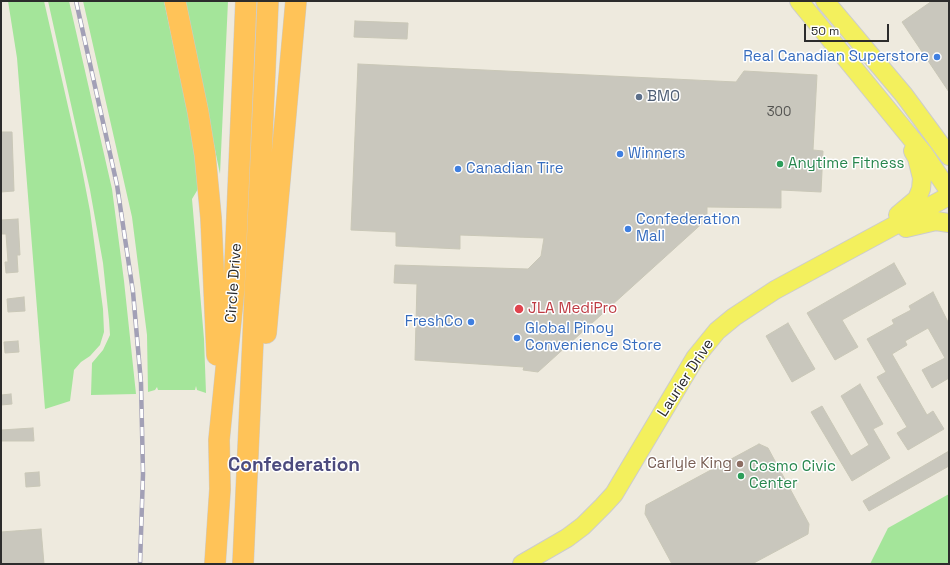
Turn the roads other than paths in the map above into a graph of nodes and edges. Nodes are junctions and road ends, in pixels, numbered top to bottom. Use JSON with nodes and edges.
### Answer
{"nodes":[{"id":1,"x":175,"y":1,"type":"edge"},
{"id":2,"x":246,"y":1,"type":"edge"},
{"id":3,"x":268,"y":1,"type":"edge"},
{"id":4,"x":799,"y":1,"type":"edge"},
{"id":5,"x":826,"y":1,"type":"edge"},
{"id":6,"x":296,"y":3,"type":"edge"},
{"id":7,"x":902,"y":126,"type":"junction"},
{"id":8,"x":943,"y":142,"type":"edge"},
{"id":9,"x":949,"y":156,"type":"edge"},
{"id":10,"x":949,"y":191,"type":"edge"},
{"id":11,"x":949,"y":196,"type":"edge"},
{"id":12,"x":949,"y":223,"type":"edge"},
{"id":13,"x":874,"y":238,"type":"junction"},
{"id":14,"x":234,"y":289,"type":"junction"},
{"id":15,"x":248,"y":438,"type":"junction"},
{"id":16,"x":219,"y":440,"type":"junction"},
{"id":17,"x":246,"y":525,"type":"junction"},
{"id":18,"x":215,"y":564,"type":"edge"},
{"id":19,"x":228,"y":564,"type":"edge"},
{"id":20,"x":243,"y":564,"type":"edge"},
{"id":21,"x":252,"y":564,"type":"edge"},
{"id":22,"x":522,"y":564,"type":"edge"}],
"edges":[{"from":1,"to":16,"type":"highway"},
{"from":2,"to":14,"type":"highway","name":"Circle Drive"},
{"from":3,"to":15,"type":"highway","name":"Circle Drive"},
{"from":4,"to":7,"type":"main road"},
{"from":5,"to":8,"type":"main road"},
{"from":6,"to":15,"type":"highway"},
{"from":7,"to":10,"type":"main road"},
{"from":7,"to":13,"type":"main road"},
{"from":8,"to":9,"type":"main road"},
{"from":11,"to":13,"type":"main road","name":"Laurier Drive"},
{"from":12,"to":13,"type":"main road"},
{"from":13,"to":22,"type":"main road","name":"Laurier Drive"},
{"from":14,"to":16,"type":"highway","name":"Circle Drive"},
{"from":14,"to":19,"type":"highway"},
{"from":15,"to":17,"type":"highway","name":"Circle Drive"},
{"from":16,"to":18,"type":"highway","name":"Circle Drive"},
{"from":17,"to":20,"type":"highway","name":"Circle Drive"},
{"from":17,"to":21,"type":"highway"}]}
